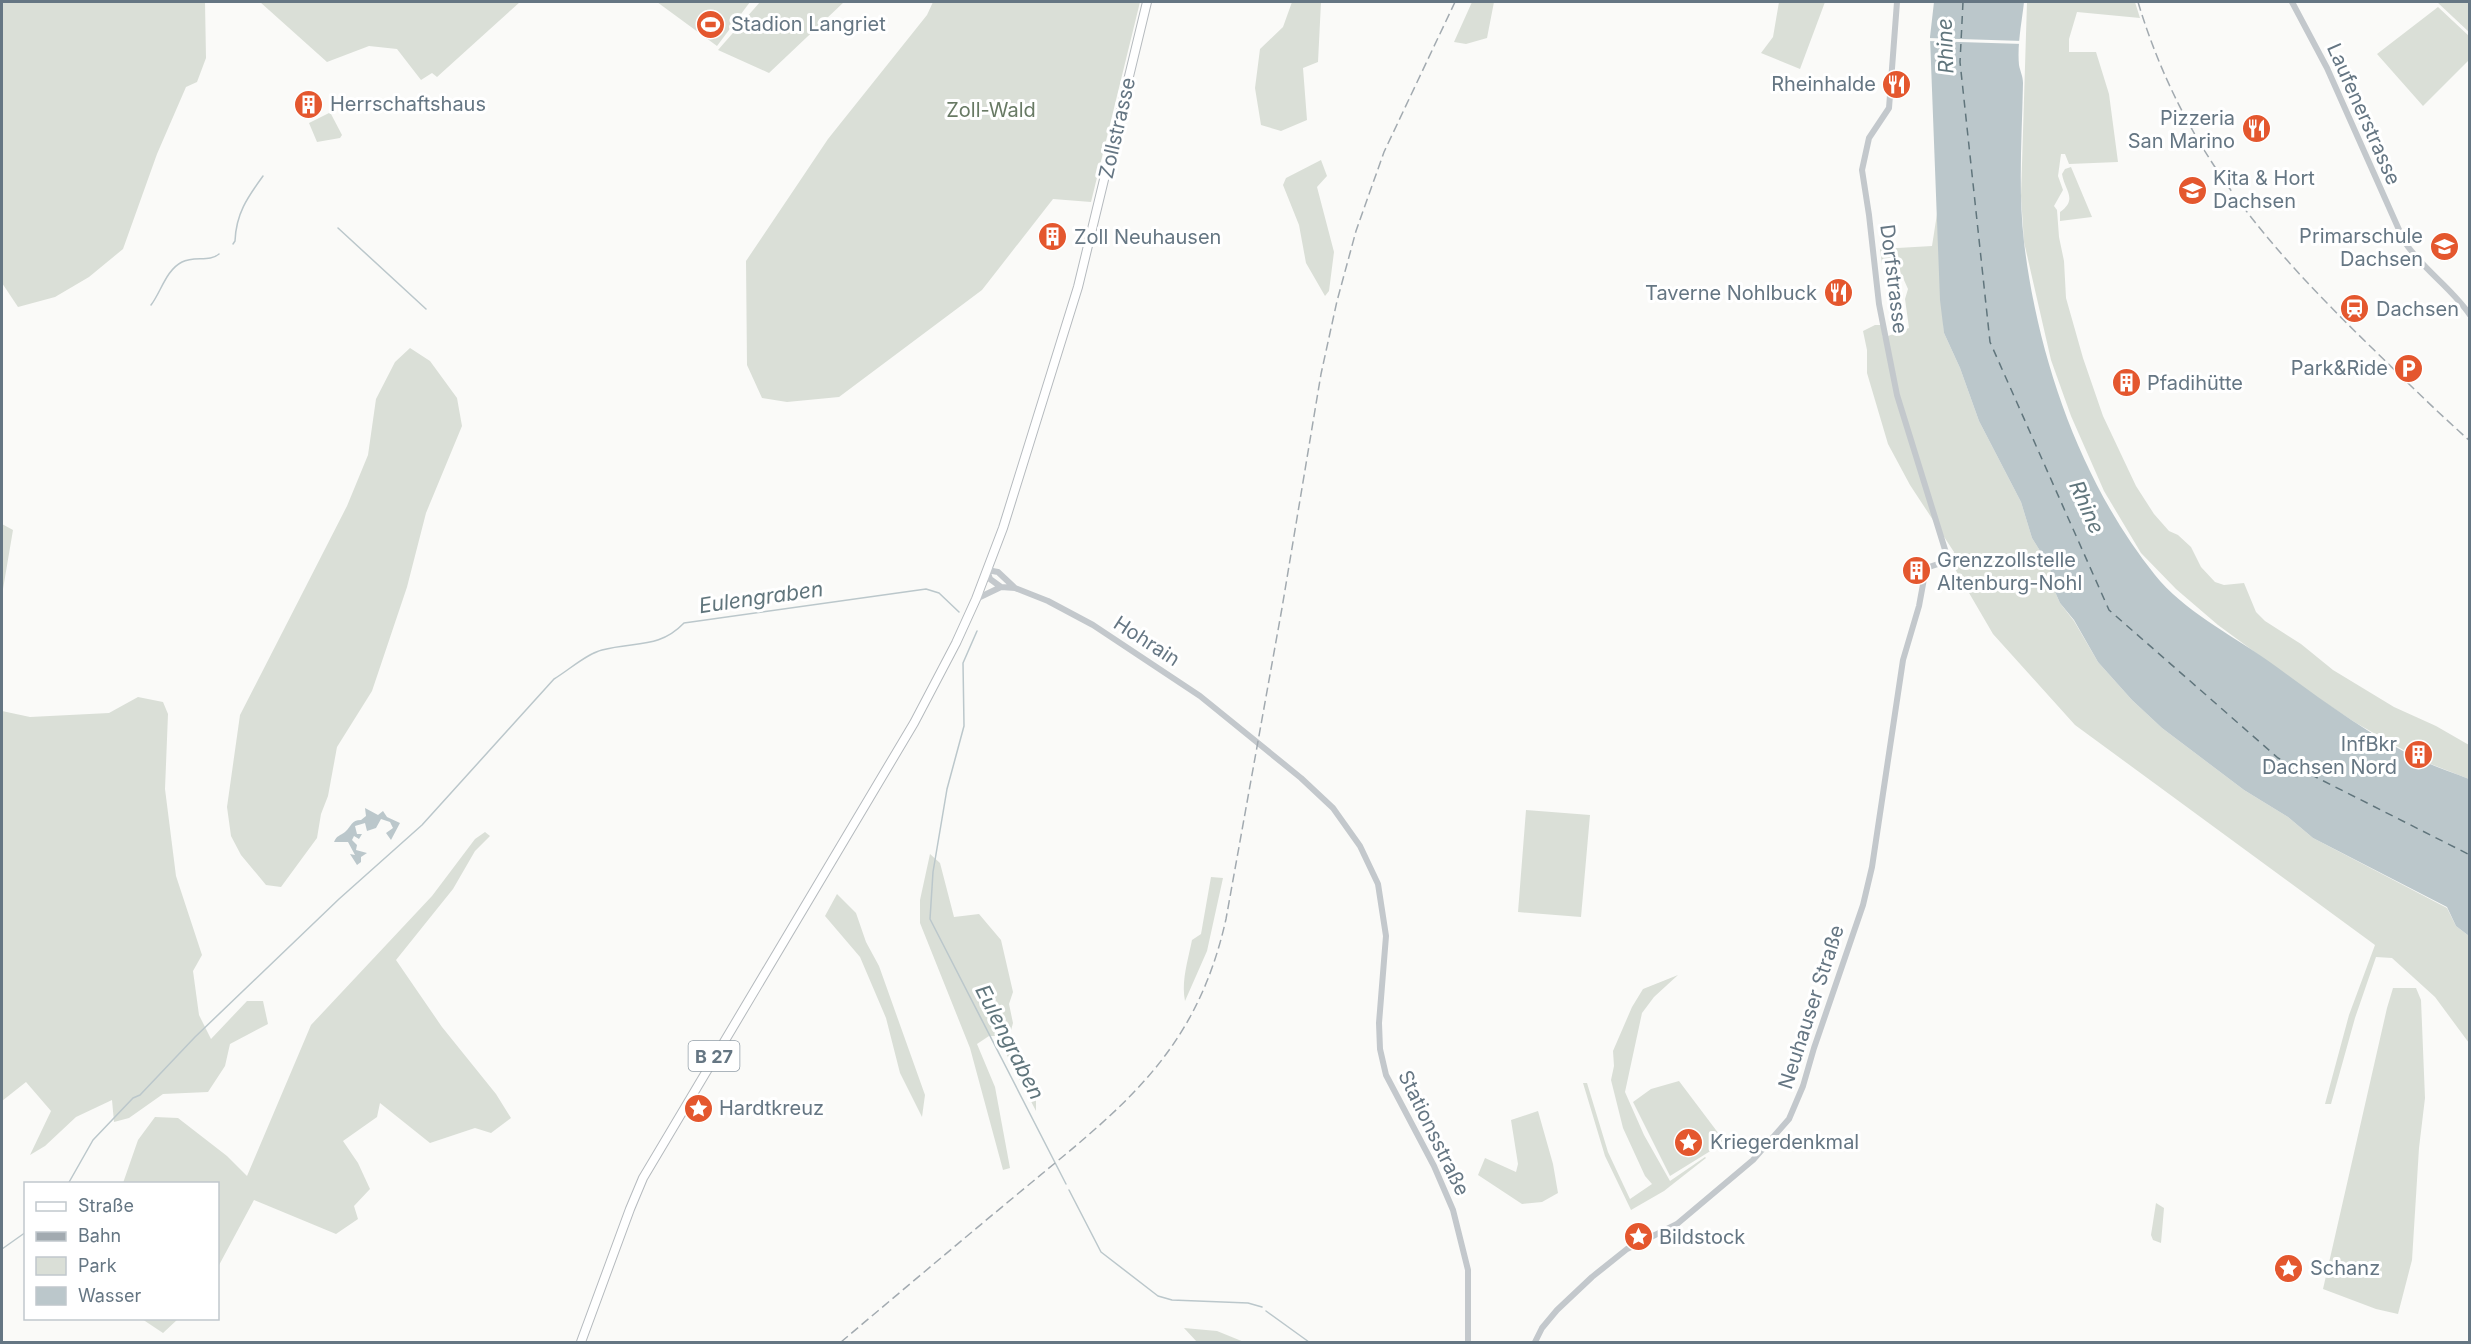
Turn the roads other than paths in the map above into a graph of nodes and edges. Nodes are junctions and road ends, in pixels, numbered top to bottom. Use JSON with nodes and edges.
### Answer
{"nodes":[{"id":1,"x":1147,"y":2,"type":"edge"},
{"id":2,"x":1897,"y":2,"type":"edge"},
{"id":3,"x":2292,"y":2,"type":"edge"},
{"id":4,"x":2469,"y":315,"type":"edge"},
{"id":5,"x":1926,"y":568,"type":"joint"},
{"id":6,"x":987,"y":570,"type":"junction"},
{"id":7,"x":1001,"y":587,"type":"junction"},
{"id":8,"x":1016,"y":588,"type":"junction"},
{"id":9,"x":976,"y":599,"type":"junction"},
{"id":10,"x":1251,"y":735,"type":"joint"},
{"id":11,"x":581,"y":1342,"type":"edge"},
{"id":12,"x":1468,"y":1342,"type":"edge"},
{"id":13,"x":1535,"y":1342,"type":"edge"}],
"edges":[{"from":1,"to":6,"type":"main road","name":"Zollstrasse","number":"B 27"},
{"from":2,"to":5,"type":"street","name":"Dorfstrasse"},
{"from":3,"to":4,"type":"street","name":"Laufenerstrasse"},
{"from":5,"to":13,"type":"street","name":"Neuhauser Straße"},
{"from":6,"to":7,"type":"street"},
{"from":6,"to":8,"type":"street","name":"Hohrain"},
{"from":6,"to":9,"type":"main road","number":"B 27"},
{"from":7,"to":8,"type":"street","name":"Hohrain"},
{"from":7,"to":9,"type":"street","name":"Hohrain"},
{"from":8,"to":10,"type":"street","name":"Hohrain"},
{"from":9,"to":11,"type":"main road","number":"B 27"},
{"from":10,"to":12,"type":"street","name":"Stationsstraße"}]}
